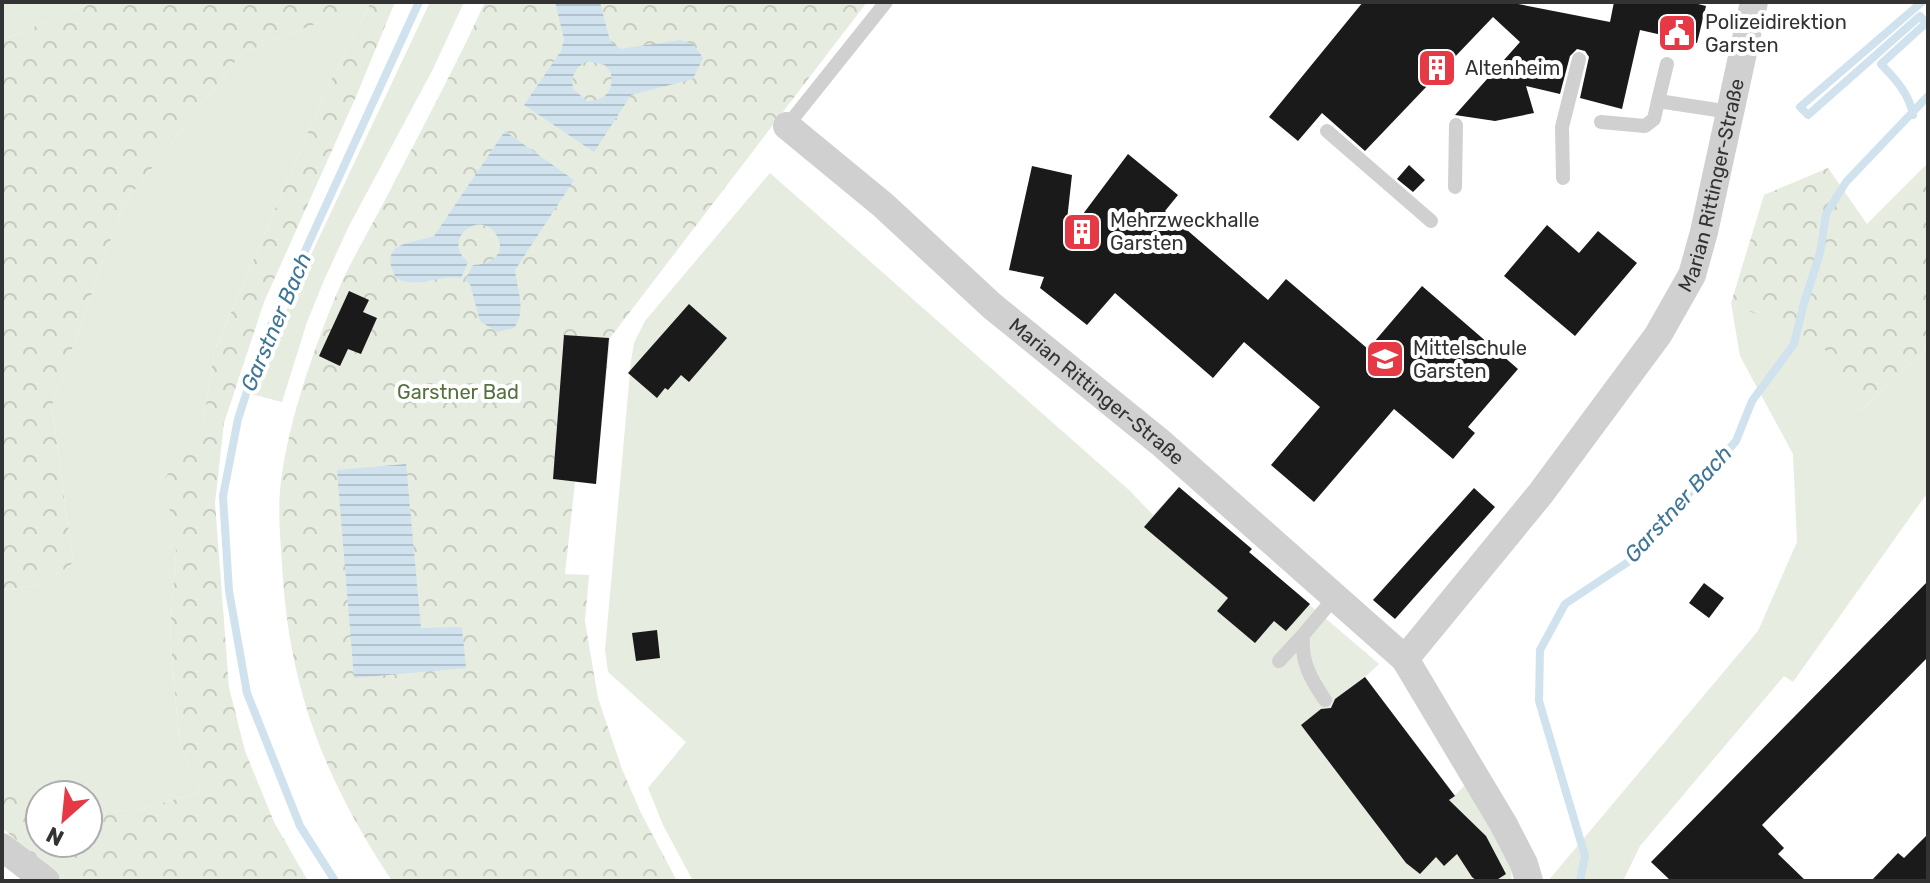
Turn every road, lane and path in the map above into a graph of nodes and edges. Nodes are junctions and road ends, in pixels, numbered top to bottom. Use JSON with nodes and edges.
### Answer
{"nodes":[{"id":1,"x":886,"y":2,"type":"edge"},
{"id":2,"x":1754,"y":2,"type":"edge"},
{"id":3,"x":1579,"y":59,"type":"dead end"},
{"id":4,"x":1667,"y":64,"type":"dead end"},
{"id":5,"x":1658,"y":101,"type":"junction"},
{"id":6,"x":1730,"y":112,"type":"junction"},
{"id":7,"x":1601,"y":122,"type":"dead end"},
{"id":8,"x":1456,"y":125,"type":"dead end"},
{"id":9,"x":787,"y":126,"type":"joint"},
{"id":10,"x":1327,"y":131,"type":"dead end"},
{"id":11,"x":1563,"y":178,"type":"dead end"},
{"id":12,"x":1455,"y":187,"type":"dead end"},
{"id":13,"x":1431,"y":221,"type":"dead end"},
{"id":14,"x":1335,"y":597,"type":"junction"},
{"id":15,"x":1303,"y":635,"type":"junction"},
{"id":16,"x":1405,"y":659,"type":"junction"},
{"id":17,"x":1279,"y":661,"type":"dead end"},
{"id":18,"x":1325,"y":700,"type":"dead end"},
{"id":19,"x":2,"y":847,"type":"edge"},
{"id":20,"x":46,"y":881,"type":"edge"},
{"id":21,"x":1529,"y":881,"type":"edge"}],
"edges":[{"from":1,"to":9,"type":"lane"},
{"from":2,"to":6,"type":"street","name":"Marian Rittinger-Straße"},
{"from":3,"to":11,"type":"lane"},
{"from":4,"to":5,"type":"lane"},
{"from":5,"to":6,"type":"lane"},
{"from":5,"to":7,"type":"lane"},
{"from":6,"to":16,"type":"street","name":"Marian Rittinger-Straße"},
{"from":8,"to":12,"type":"lane"},
{"from":9,"to":14,"type":"street","name":"Marian Rittinger-Straße"},
{"from":10,"to":13,"type":"lane"},
{"from":14,"to":15,"type":"lane"},
{"from":14,"to":16,"type":"street","name":"Marian Rittinger-Straße"},
{"from":15,"to":17,"type":"lane"},
{"from":15,"to":18,"type":"lane"},
{"from":16,"to":21,"type":"street","name":"Marian Rittinger-Straße"},
{"from":19,"to":20,"type":"street"}]}
